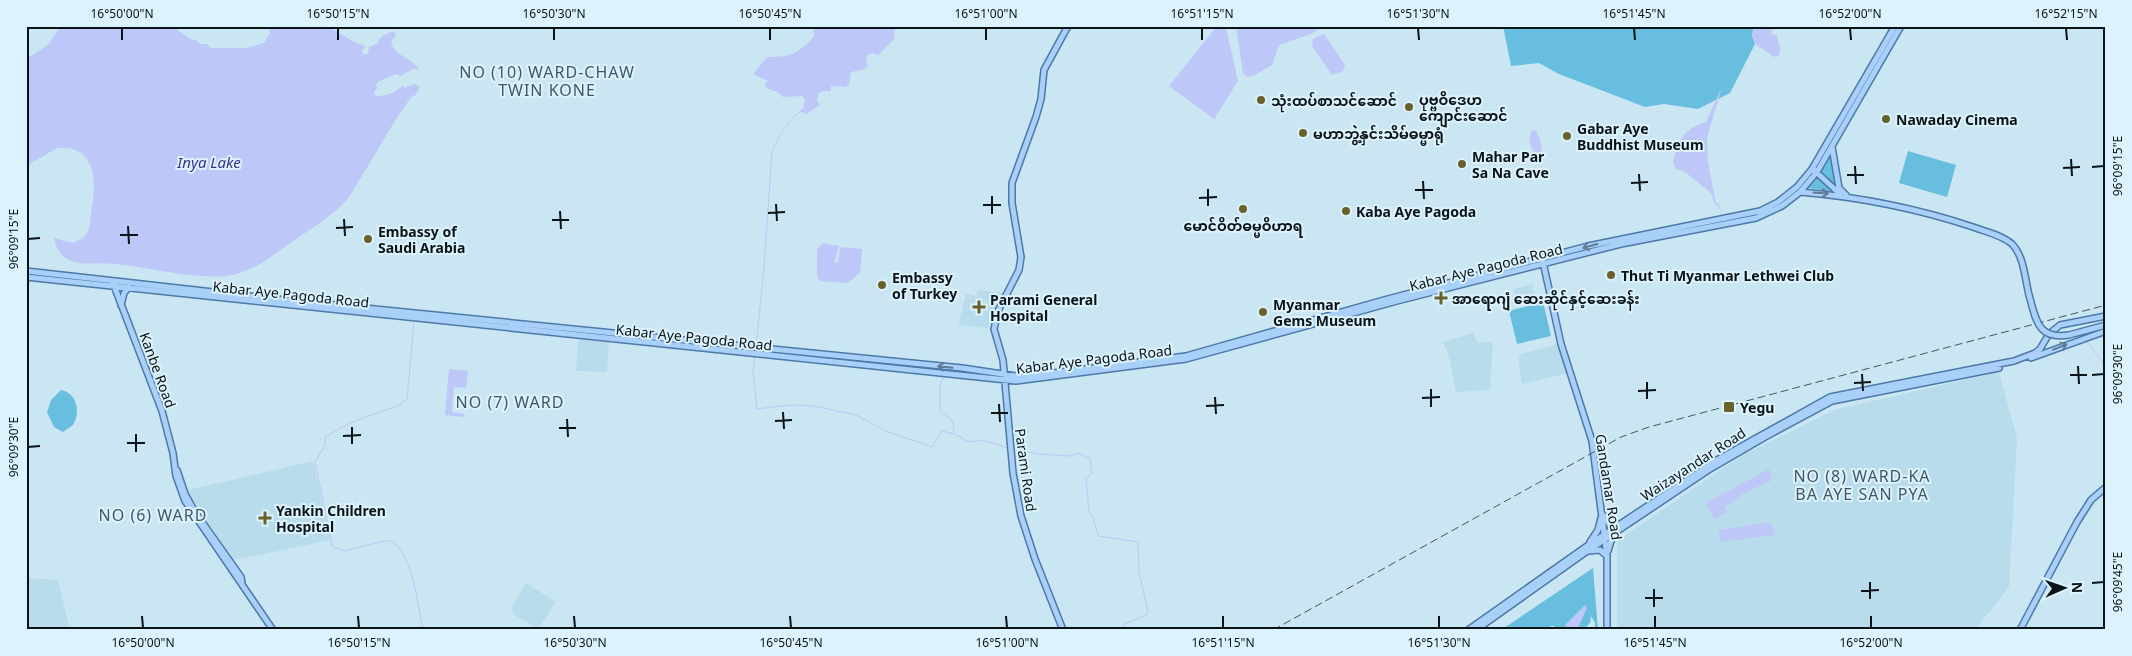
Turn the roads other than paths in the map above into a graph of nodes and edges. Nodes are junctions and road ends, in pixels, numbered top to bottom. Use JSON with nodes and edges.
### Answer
{"nodes":[{"id":1,"x":1068,"y":26,"type":"edge"},
{"id":2,"x":1894,"y":26,"type":"edge"},
{"id":3,"x":1902,"y":26,"type":"edge"},
{"id":4,"x":1869,"y":78,"type":"junction"},
{"id":5,"x":1845,"y":118,"type":"junction"},
{"id":6,"x":1832,"y":147,"type":"junction"},
{"id":7,"x":1814,"y":171,"type":"junction"},
{"id":8,"x":1800,"y":192,"type":"junction"},
{"id":9,"x":1841,"y":195,"type":"junction"},
{"id":10,"x":1848,"y":196,"type":"junction"},
{"id":11,"x":1543,"y":261,"type":"junction"},
{"id":12,"x":26,"y":271,"type":"edge"},
{"id":13,"x":26,"y":277,"type":"edge"},
{"id":14,"x":113,"y":283,"type":"junction"},
{"id":15,"x":129,"y":288,"type":"junction"},
{"id":16,"x":184,"y":291,"type":"junction"},
{"id":17,"x":121,"y":305,"type":"junction"},
{"id":18,"x":2106,"y":316,"type":"edge"},
{"id":19,"x":2106,"y":325,"type":"edge"},
{"id":20,"x":2106,"y":331,"type":"edge"},
{"id":21,"x":741,"y":350,"type":"junction"},
{"id":22,"x":802,"y":356,"type":"junction"},
{"id":23,"x":1002,"y":360,"type":"junction"},
{"id":24,"x":2014,"y":363,"type":"junction"},
{"id":25,"x":962,"y":368,"type":"junction"},
{"id":26,"x":962,"y":375,"type":"junction"},
{"id":27,"x":993,"y":375,"type":"junction"},
{"id":28,"x":1004,"y":377,"type":"junction"},
{"id":29,"x":1016,"y":378,"type":"junction"},
{"id":30,"x":1005,"y":393,"type":"junction"},
{"id":31,"x":2106,"y":487,"type":"edge"},
{"id":32,"x":1602,"y":513,"type":"junction"},
{"id":33,"x":1620,"y":526,"type":"junction"},
{"id":34,"x":1605,"y":536,"type":"junction"},
{"id":35,"x":1586,"y":549,"type":"junction"},
{"id":36,"x":1607,"y":556,"type":"junction"},
{"id":37,"x":274,"y":630,"type":"edge"},
{"id":38,"x":1063,"y":630,"type":"edge"},
{"id":39,"x":1468,"y":630,"type":"edge"},
{"id":40,"x":1476,"y":630,"type":"edge"},
{"id":41,"x":1607,"y":630,"type":"edge"},
{"id":42,"x":2020,"y":630,"type":"edge"}],
"edges":[{"from":1,"to":23,"type":"main road","name":"Parami Road"},
{"from":2,"to":4,"type":"main road","name":"Kabar Aye Pagoda Road"},
{"from":3,"to":4,"type":"main road","name":"Kabar Aye Pagoda Road"},
{"from":4,"to":5,"type":"main road","name":"Kabar Aye Pagoda Road"},
{"from":5,"to":6,"type":"main road","name":"Kabar Aye Pagoda Road"},
{"from":5,"to":7,"type":"main road","name":"Kabar Aye Pagoda Road"},
{"from":6,"to":7,"type":"main road","name":"Kabar Aye Pagoda Road"},
{"from":6,"to":10,"type":"main road"},
{"from":7,"to":8,"type":"main road","name":"Kabar Aye Pagoda Road"},
{"from":7,"to":9,"type":"main road"},
{"from":7,"to":11,"type":"main road","name":"Kabar Aye Pagoda Road","one_way":true},
{"from":8,"to":9,"type":"main road","one_way":true},
{"from":8,"to":11,"type":"main road","name":"Kabar Aye Pagoda Road"},
{"from":9,"to":10,"type":"main road"},
{"from":10,"to":19,"type":"main road","bridge":true},
{"from":11,"to":29,"type":"main road","name":"Kabar Aye Pagoda Road"},
{"from":11,"to":32,"type":"main road","name":"Gandamar Road"},
{"from":12,"to":14,"type":"main road","name":"Kabar Aye Pagoda Road"},
{"from":13,"to":14,"type":"main road","name":"Kabar Aye Pagoda Road"},
{"from":14,"to":15,"type":"main road","name":"Kabar Aye Pagoda Road"},
{"from":14,"to":16,"type":"main road","name":"Kabar Aye Pagoda Road"},
{"from":14,"to":17,"type":"main road","name":"Kanbe Road"},
{"from":15,"to":16,"type":"main road","name":"Kabar Aye Pagoda Road"},
{"from":15,"to":17,"type":"main road"},
{"from":16,"to":21,"type":"main road","name":"Kabar Aye Pagoda Road"},
{"from":17,"to":37,"type":"main road","name":"Kanbe Road"},
{"from":18,"to":24,"type":"main road"},
{"from":24,"to":20,"type":"main road","one_way":true},
{"from":21,"to":22,"type":"main road","name":"Kabar Aye Pagoda Road"},
{"from":21,"to":22,"type":"main road","name":"Kabar Aye Pagoda Road"},
{"from":25,"to":22,"type":"main road","name":"Kabar Aye Pagoda Road","one_way":true},
{"from":22,"to":26,"type":"main road","name":"Kabar Aye Pagoda Road"},
{"from":23,"to":27,"type":"main road"},
{"from":23,"to":28,"type":"main road","name":"Parami Road"},
{"from":23,"to":29,"type":"main road"},
{"from":24,"to":33,"type":"main road","name":"Waizayandar Road"},
{"from":25,"to":26,"type":"main road"},
{"from":25,"to":27,"type":"main road","name":"Kabar Aye Pagoda Road"},
{"from":26,"to":27,"type":"main road","name":"Kabar Aye Pagoda Road"},
{"from":27,"to":28,"type":"main road","name":"Kabar Aye Pagoda Road"},
{"from":27,"to":30,"type":"main road"},
{"from":28,"to":29,"type":"main road","name":"Kabar Aye Pagoda Road"},
{"from":28,"to":30,"type":"main road","name":"Parami Road"},
{"from":29,"to":30,"type":"main road"},
{"from":30,"to":38,"type":"main road","name":"Parami Road"},
{"from":31,"to":42,"type":"main road"},
{"from":32,"to":33,"type":"main road"},
{"from":32,"to":34,"type":"main road","name":"Gandamar Road"},
{"from":32,"to":35,"type":"main road"},
{"from":33,"to":34,"type":"main road","name":"Waizayandar Road"},
{"from":33,"to":36,"type":"main road"},
{"from":34,"to":35,"type":"main road","name":"Waizayandar Road"},
{"from":34,"to":36,"type":"main road","name":"Gandamar Road"},
{"from":35,"to":36,"type":"main road"},
{"from":35,"to":39,"type":"main road","name":"Waizayandar Road"},
{"from":35,"to":40,"type":"main road","name":"Waizayandar Road"},
{"from":36,"to":41,"type":"main road","name":"Gandamar Road"}]}
